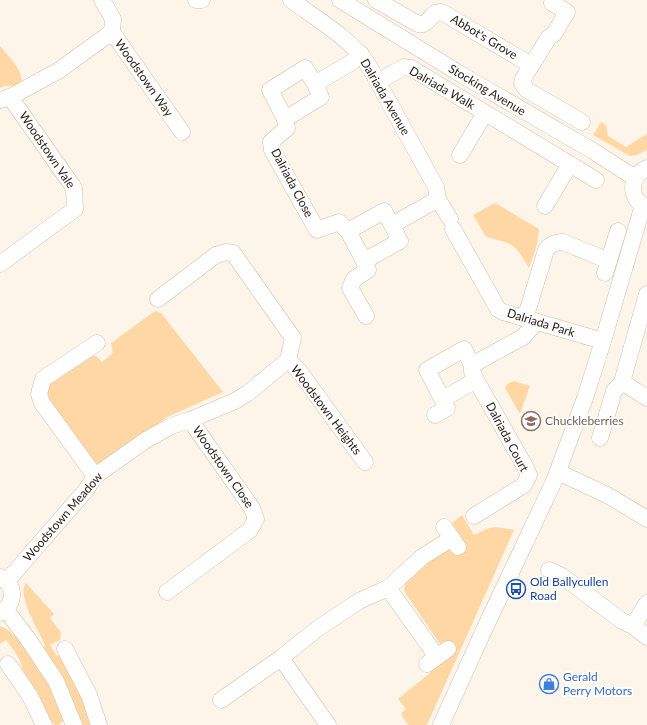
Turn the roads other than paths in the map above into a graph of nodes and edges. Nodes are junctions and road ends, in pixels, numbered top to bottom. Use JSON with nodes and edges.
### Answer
{"nodes":[{"id":1,"x":102,"y":0,"type":"edge"},
{"id":2,"x":196,"y":0,"type":"edge"},
{"id":3,"x":202,"y":0,"type":"edge"},
{"id":4,"x":291,"y":0,"type":"edge"},
{"id":5,"x":340,"y":0,"type":"edge"},
{"id":6,"x":376,"y":0,"type":"edge"},
{"id":7,"x":552,"y":3,"type":"dead end"},
{"id":8,"x":112,"y":32,"type":"junction"},
{"id":9,"x":361,"y":54,"type":"junction"},
{"id":10,"x":531,"y":66,"type":"junction"},
{"id":11,"x":378,"y":82,"type":"junction"},
{"id":12,"x":315,"y":84,"type":"junction"},
{"id":13,"x":5,"y":98,"type":"edge"},
{"id":14,"x":485,"y":113,"type":"junction"},
{"id":15,"x":285,"y":119,"type":"junction"},
{"id":16,"x":582,"y":122,"type":"dead end"},
{"id":17,"x":182,"y":132,"type":"dead end"},
{"id":18,"x":460,"y":155,"type":"dead end"},
{"id":19,"x":570,"y":164,"type":"junction"},
{"id":20,"x":641,"y":173,"type":"edge"},
{"id":21,"x":596,"y":180,"type":"dead end"},
{"id":22,"x":438,"y":199,"type":"junction"},
{"id":23,"x":545,"y":206,"type":"dead end"},
{"id":24,"x":645,"y":206,"type":"edge"},
{"id":25,"x":452,"y":224,"type":"joint"},
{"id":26,"x":392,"y":225,"type":"junction"},
{"id":27,"x":348,"y":231,"type":"junction"},
{"id":28,"x":618,"y":231,"type":"dead end"},
{"id":29,"x":364,"y":261,"type":"junction"},
{"id":30,"x":0,"y":264,"type":"edge"},
{"id":31,"x":647,"y":294,"type":"edge"},
{"id":32,"x":158,"y":300,"type":"dead end"},
{"id":33,"x":366,"y":316,"type":"dead end"},
{"id":34,"x":530,"y":320,"type":"junction"},
{"id":35,"x":603,"y":341,"type":"junction"},
{"id":36,"x":97,"y":343,"type":"dead end"},
{"id":37,"x":288,"y":360,"type":"junction"},
{"id":38,"x":472,"y":364,"type":"junction"},
{"id":39,"x":476,"y":380,"type":"junction"},
{"id":40,"x":622,"y":382,"type":"junction"},
{"id":41,"x":647,"y":398,"type":"edge"},
{"id":42,"x":443,"y":399,"type":"junction"},
{"id":43,"x":435,"y":415,"type":"dead end"},
{"id":44,"x":190,"y":420,"type":"junction"},
{"id":45,"x":600,"y":438,"type":"dead end"},
{"id":46,"x":365,"y":462,"type":"dead end"},
{"id":47,"x":558,"y":472,"type":"junction"},
{"id":48,"x":95,"y":476,"type":"junction"},
{"id":49,"x":474,"y":516,"type":"dead end"},
{"id":50,"x":647,"y":519,"type":"edge"},
{"id":51,"x":452,"y":537,"type":"dead end"},
{"id":52,"x":549,"y":570,"type":"dead end"},
{"id":53,"x":3,"y":579,"type":"edge"},
{"id":54,"x":388,"y":588,"type":"junction"},
{"id":55,"x":167,"y":592,"type":"dead end"},
{"id":56,"x":647,"y":604,"type":"edge"},
{"id":57,"x":3,"y":612,"type":"edge"},
{"id":58,"x":633,"y":626,"type":"junction"},
{"id":59,"x":647,"y":637,"type":"edge"},
{"id":60,"x":66,"y":649,"type":"dead end"},
{"id":61,"x":438,"y":657,"type":"dead end"},
{"id":62,"x":281,"y":658,"type":"junction"},
{"id":63,"x":8,"y":664,"type":"dead end"},
{"id":64,"x":221,"y":700,"type":"dead end"},
{"id":65,"x":72,"y":724,"type":"edge"},
{"id":66,"x":44,"y":725,"type":"edge"},
{"id":67,"x":99,"y":725,"type":"edge"},
{"id":68,"x":328,"y":725,"type":"edge"},
{"id":69,"x":441,"y":725,"type":"edge"}],
"edges":[{"from":1,"to":8,"type":"street","name":"Woodstown Way"},
{"from":2,"to":3,"type":"street"},
{"from":4,"to":9,"type":"street","name":"Dalriada Avenue"},
{"from":5,"to":20,"type":"street","name":"Stocking Avenue"},
{"from":6,"to":10,"type":"street","name":"Abbot's Grove"},
{"from":7,"to":10,"type":"street","name":"Abbot's Grove"},
{"from":8,"to":13,"type":"street"},
{"from":8,"to":17,"type":"street","name":"Woodstown Way"},
{"from":9,"to":11,"type":"street","name":"Dalriada Avenue"},
{"from":9,"to":12,"type":"street"},
{"from":10,"to":16,"type":"street","name":"Abbot's Grove"},
{"from":11,"to":14,"type":"street","name":"Dalriada Walk"},
{"from":11,"to":22,"type":"street","name":"Dalriada Avenue"},
{"from":12,"to":15,"type":"street"},
{"from":12,"to":15,"type":"street"},
{"from":13,"to":30,"type":"street","name":"Woodstown Vale"},
{"from":14,"to":18,"type":"street","name":"Dalriada Walk"},
{"from":14,"to":19,"type":"street","name":"Dalriada Walk"},
{"from":15,"to":27,"type":"street","name":"Dalriada Close"},
{"from":19,"to":21,"type":"street","name":"Dalriada Walk"},
{"from":19,"to":23,"type":"street"},
{"from":20,"to":24,"type":"street"},
{"from":22,"to":25,"type":"street","name":"Dalriada Avenue"},
{"from":22,"to":26,"type":"street"},
{"from":24,"to":35,"type":"street"},
{"from":25,"to":34,"type":"street","name":"Dalriada Park"},
{"from":26,"to":27,"type":"street"},
{"from":26,"to":29,"type":"street"},
{"from":27,"to":29,"type":"street"},
{"from":28,"to":34,"type":"street"},
{"from":29,"to":33,"type":"street"},
{"from":31,"to":40,"type":"street"},
{"from":32,"to":37,"type":"street","name":"Woodstown Heights"},
{"from":34,"to":35,"type":"street","name":"Dalriada Park"},
{"from":34,"to":38,"type":"street"},
{"from":35,"to":47,"type":"street"},
{"from":36,"to":48,"type":"street"},
{"from":37,"to":44,"type":"street","name":"Woodstown Meadow"},
{"from":37,"to":46,"type":"street","name":"Woodstown Heights"},
{"from":38,"to":39,"type":"street","name":"Dalriada Court"},
{"from":38,"to":42,"type":"street","name":"Dalriada Court"},
{"from":39,"to":42,"type":"street"},
{"from":39,"to":49,"type":"street","name":"Dalriada Court"},
{"from":40,"to":41,"type":"street"},
{"from":40,"to":45,"type":"street"},
{"from":42,"to":43,"type":"street"},
{"from":44,"to":48,"type":"street","name":"Woodstown Meadow"},
{"from":44,"to":55,"type":"street","name":"Woodstown Close"},
{"from":47,"to":50,"type":"street"},
{"from":47,"to":69,"type":"street"},
{"from":48,"to":53,"type":"street","name":"Woodstown Meadow"},
{"from":51,"to":54,"type":"street"},
{"from":52,"to":58,"type":"street"},
{"from":53,"to":57,"type":"street"},
{"from":54,"to":61,"type":"street"},
{"from":54,"to":62,"type":"street"},
{"from":56,"to":58,"type":"street"},
{"from":57,"to":65,"type":"street"},
{"from":58,"to":59,"type":"street"},
{"from":60,"to":67,"type":"street"},
{"from":62,"to":64,"type":"street"},
{"from":62,"to":68,"type":"street"},
{"from":63,"to":66,"type":"street"}]}
